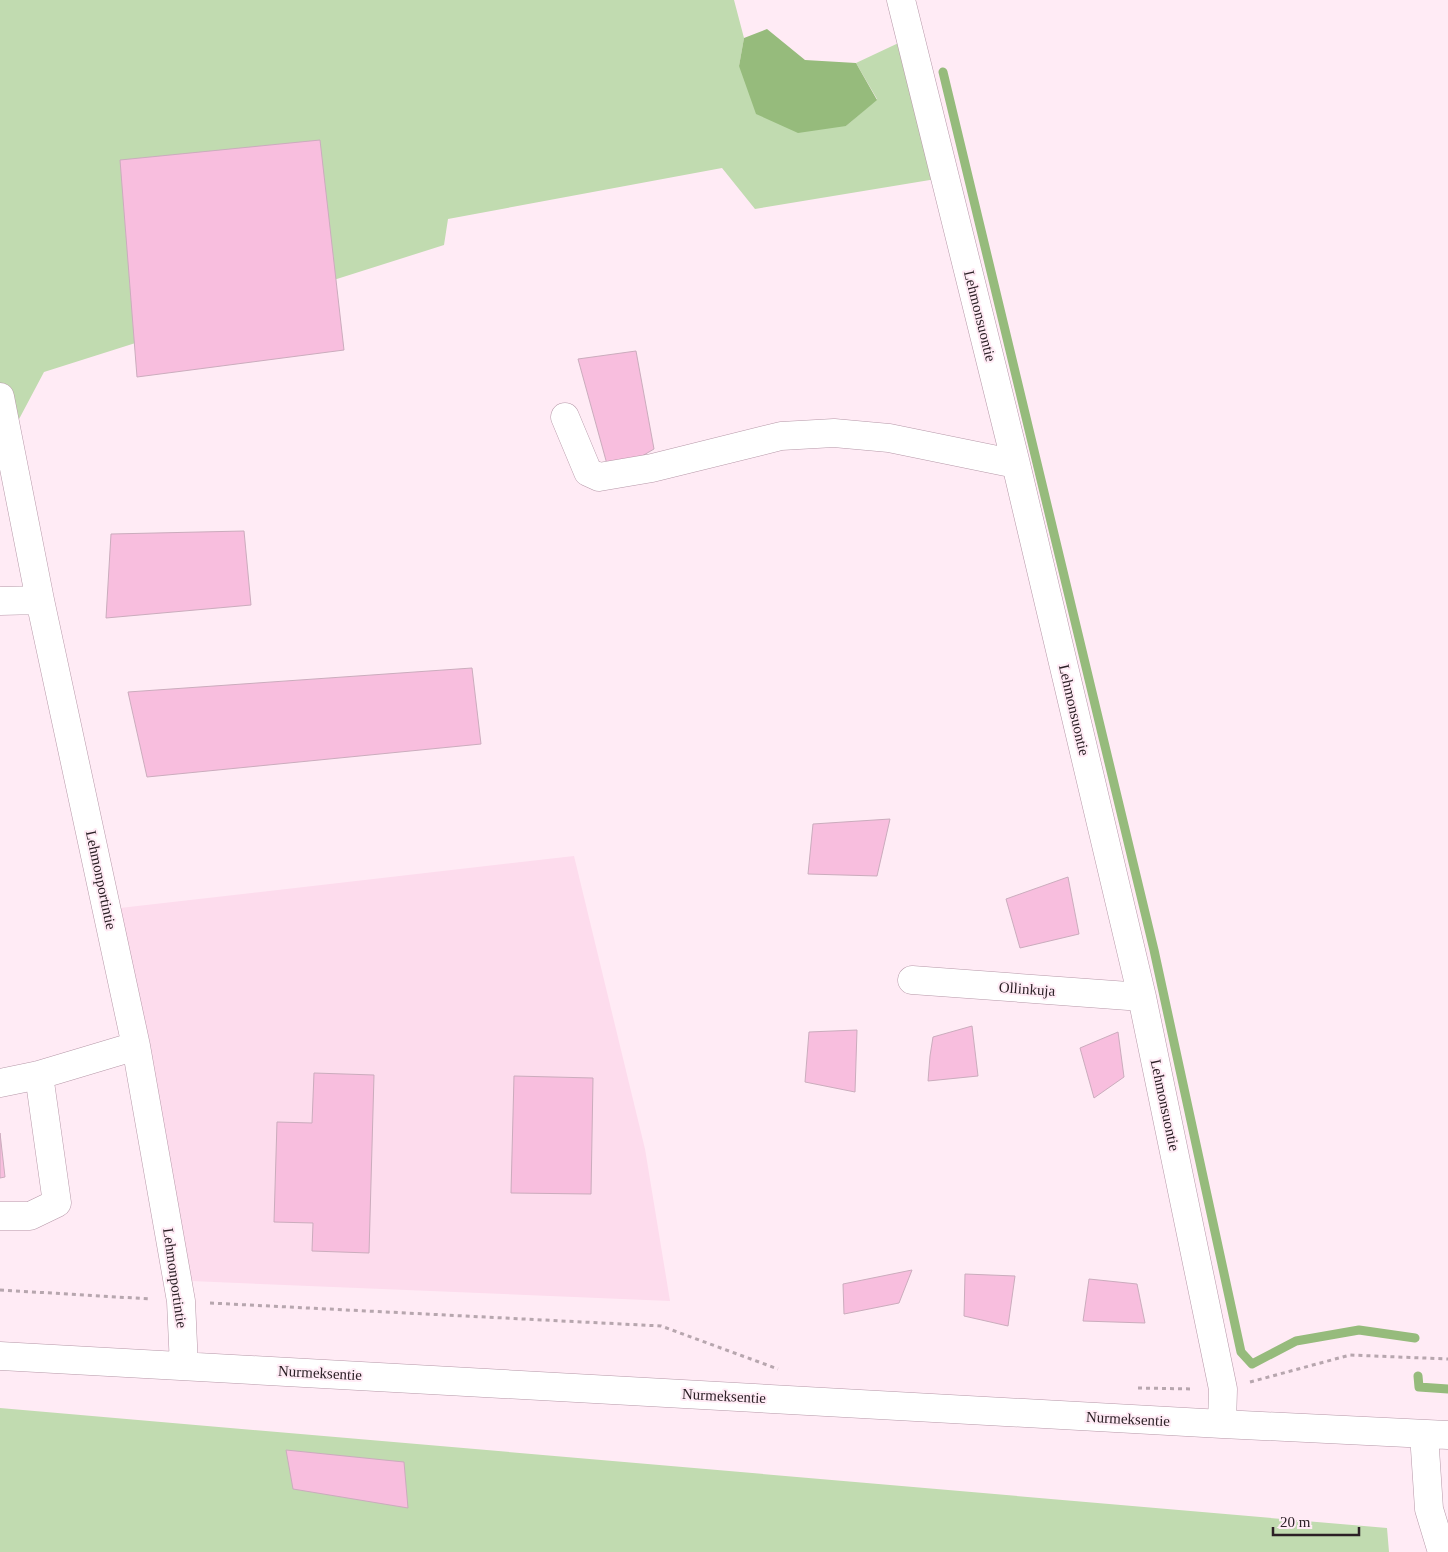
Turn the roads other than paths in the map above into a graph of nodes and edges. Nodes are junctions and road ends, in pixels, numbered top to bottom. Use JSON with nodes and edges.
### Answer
{"nodes":[{"id":1,"x":902,"y":0,"type":"edge"},
{"id":2,"x":0,"y":397,"type":"edge"},
{"id":3,"x":565,"y":417,"type":"dead end"},
{"id":4,"x":1016,"y":464,"type":"junction"},
{"id":5,"x":40,"y":600,"type":"junction"},
{"id":6,"x":0,"y":601,"type":"edge"},
{"id":7,"x":912,"y":980,"type":"dead end"},
{"id":8,"x":1142,"y":997,"type":"junction"},
{"id":9,"x":136,"y":1046,"type":"junction"},
{"id":10,"x":39,"y":1075,"type":"junction"},
{"id":11,"x":0,"y":1083,"type":"edge"},
{"id":12,"x":0,"y":1216,"type":"edge"},
{"id":13,"x":0,"y":1356,"type":"edge"},
{"id":14,"x":184,"y":1366,"type":"junction"},
{"id":15,"x":1222,"y":1424,"type":"junction"},
{"id":16,"x":1436,"y":1434,"type":"edge"},
{"id":17,"x":1442,"y":1552,"type":"edge"}],
"edges":[{"from":1,"to":4,"type":"street","name":"Lehmonsuontie"},
{"from":2,"to":5,"type":"street","name":"Lehmonportintie"},
{"from":3,"to":4,"type":"street"},
{"from":4,"to":8,"type":"street","name":"Lehmonsuontie"},
{"from":5,"to":6,"type":"street"},
{"from":5,"to":9,"type":"street","name":"Lehmonportintie"},
{"from":7,"to":8,"type":"street","name":"Ollinkuja"},
{"from":8,"to":15,"type":"street","name":"Lehmonsuontie"},
{"from":9,"to":10,"type":"street"},
{"from":9,"to":14,"type":"street","name":"Lehmonportintie"},
{"from":10,"to":11,"type":"street"},
{"from":10,"to":12,"type":"street"},
{"from":13,"to":14,"type":"street","name":"Nurmeksentie"},
{"from":14,"to":15,"type":"street","name":"Nurmeksentie"},
{"from":15,"to":16,"type":"street","name":"Nurmeksentie"},
{"from":16,"to":17,"type":"street"}]}
